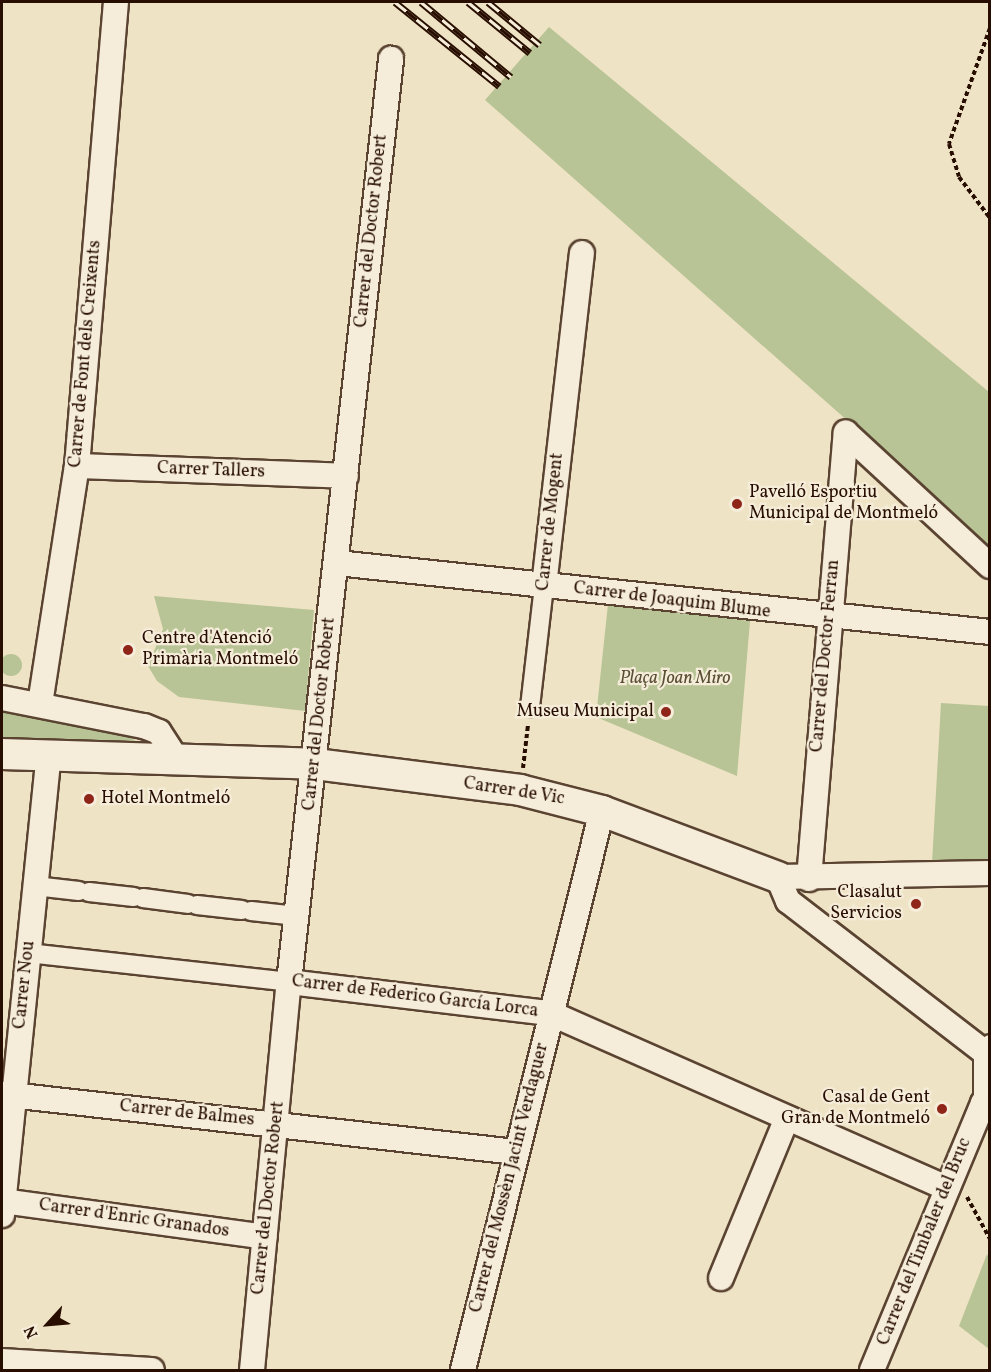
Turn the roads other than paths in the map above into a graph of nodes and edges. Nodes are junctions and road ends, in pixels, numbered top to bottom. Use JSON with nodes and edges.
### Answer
{"nodes":[{"id":1,"x":116,"y":2,"type":"edge"},
{"id":2,"x":391,"y":58,"type":"dead end"},
{"id":3,"x":582,"y":254,"type":"dead end"},
{"id":4,"x":76,"y":466,"type":"junction"},
{"id":5,"x":346,"y":476,"type":"junction"},
{"id":6,"x":337,"y":562,"type":"junction"},
{"id":7,"x":990,"y":566,"type":"edge"},
{"id":8,"x":544,"y":586,"type":"junction"},
{"id":9,"x":828,"y":619,"type":"junction"},
{"id":10,"x":990,"y":632,"type":"edge"},
{"id":11,"x":2,"y":698,"type":"edge"},
{"id":12,"x":40,"y":704,"type":"junction"},
{"id":13,"x":530,"y":707,"type":"road end"},
{"id":14,"x":2,"y":754,"type":"edge"},
{"id":15,"x":50,"y":756,"type":"junction"},
{"id":16,"x":177,"y":760,"type":"junction"},
{"id":17,"x":315,"y":764,"type":"junction"},
{"id":18,"x":602,"y":811,"type":"junction"},
{"id":19,"x":990,"y":873,"type":"edge"},
{"id":20,"x":778,"y":877,"type":"junction"},
{"id":21,"x":809,"y":879,"type":"junction"},
{"id":22,"x":35,"y":886,"type":"junction"},
{"id":23,"x":297,"y":916,"type":"junction"},
{"id":24,"x":28,"y":953,"type":"junction"},
{"id":25,"x":289,"y":982,"type":"junction"},
{"id":26,"x":550,"y":1013,"type":"junction"},
{"id":27,"x":986,"y":1048,"type":"edge"},
{"id":28,"x":8,"y":1094,"type":"edge"},
{"id":29,"x":986,"y":1106,"type":"edge"},
{"id":30,"x":787,"y":1118,"type":"junction"},
{"id":31,"x":277,"y":1124,"type":"junction"},
{"id":32,"x":516,"y":1152,"type":"junction"},
{"id":33,"x":947,"y":1188,"type":"junction"},
{"id":34,"x":2,"y":1208,"type":"edge"},
{"id":35,"x":266,"y":1238,"type":"junction"},
{"id":36,"x":721,"y":1278,"type":"dead end"},
{"id":37,"x":2,"y":1361,"type":"edge"},
{"id":38,"x":152,"y":1371,"type":"edge"},
{"id":39,"x":252,"y":1371,"type":"edge"},
{"id":40,"x":463,"y":1371,"type":"edge"},
{"id":41,"x":872,"y":1371,"type":"edge"}],
"edges":[{"from":1,"to":4,"type":"street","name":"Carrer de Font dels Creixents"},
{"from":2,"to":5,"type":"street","name":"Carrer del Doctor Robert"},
{"from":3,"to":8,"type":"street","name":"Carrer de Mogent"},
{"from":4,"to":5,"type":"street","name":"Carrer Tallers"},
{"from":4,"to":12,"type":"street","name":"Carrer de Font dels Creixents"},
{"from":5,"to":6,"type":"street","name":"Carrer del Doctor Robert"},
{"from":6,"to":8,"type":"street","name":"Carrer de Joaquim Blume"},
{"from":6,"to":17,"type":"street","name":"Carrer del Doctor Robert"},
{"from":7,"to":9,"type":"street","name":"Carrer del Doctor Ferran"},
{"from":8,"to":9,"type":"street","name":"Carrer de Joaquim Blume"},
{"from":8,"to":13,"type":"street","name":"Carrer de Mogent"},
{"from":9,"to":10,"type":"street","name":"Carrer de Joaquim Blume"},
{"from":9,"to":21,"type":"street","name":"Carrer del Doctor Ferran"},
{"from":11,"to":12,"type":"street"},
{"from":12,"to":16,"type":"street"},
{"from":14,"to":15,"type":"street","name":"Carrer de Vic"},
{"from":15,"to":16,"type":"street","name":"Carrer de Vic"},
{"from":15,"to":22,"type":"street","name":"Carrer Nou"},
{"from":16,"to":17,"type":"street","name":"Carrer de Vic"},
{"from":17,"to":18,"type":"street","name":"Carrer de Vic"},
{"from":17,"to":23,"type":"street","name":"Carrer del Doctor Robert"},
{"from":18,"to":20,"type":"street","name":"Carrer de Vic"},
{"from":18,"to":26,"type":"street","name":"Carrer del Mossèn Jacint Verdaguer"},
{"from":19,"to":21,"type":"street"},
{"from":20,"to":21,"type":"street"},
{"from":20,"to":27,"type":"street"},
{"from":22,"to":23,"type":"street"},
{"from":22,"to":24,"type":"street","name":"Carrer Nou"},
{"from":23,"to":25,"type":"street","name":"Carrer del Doctor Robert"},
{"from":24,"to":25,"type":"street","name":"Carrer de Federico García Lorca"},
{"from":24,"to":28,"type":"street","name":"Carrer Nou"},
{"from":25,"to":26,"type":"street","name":"Carrer de Federico García Lorca"},
{"from":25,"to":31,"type":"street","name":"Carrer del Doctor Robert"},
{"from":26,"to":30,"type":"street","name":"Carrer de Federico García Lorca"},
{"from":26,"to":32,"type":"street","name":"Carrer del Mossèn Jacint Verdaguer"},
{"from":27,"to":29,"type":"street","name":"Carrer del Timbaler del Bruc"},
{"from":28,"to":31,"type":"street","name":"Carrer de Balmes"},
{"from":28,"to":34,"type":"street","name":"Carrer Nou"},
{"from":29,"to":33,"type":"street","name":"Carrer del Timbaler del Bruc"},
{"from":30,"to":33,"type":"street","name":"Carrer de Federico García Lorca"},
{"from":30,"to":36,"type":"street"},
{"from":31,"to":32,"type":"street","name":"Carrer de Balmes"},
{"from":31,"to":35,"type":"street","name":"Carrer del Doctor Robert"},
{"from":32,"to":40,"type":"street","name":"Carrer del Mossèn Jacint Verdaguer"},
{"from":33,"to":41,"type":"street","name":"Carrer del Timbaler del Bruc"},
{"from":34,"to":35,"type":"street","name":"Carrer d'Enric Granados"},
{"from":35,"to":39,"type":"street","name":"Carrer del Doctor Robert"},
{"from":37,"to":38,"type":"street"}]}
